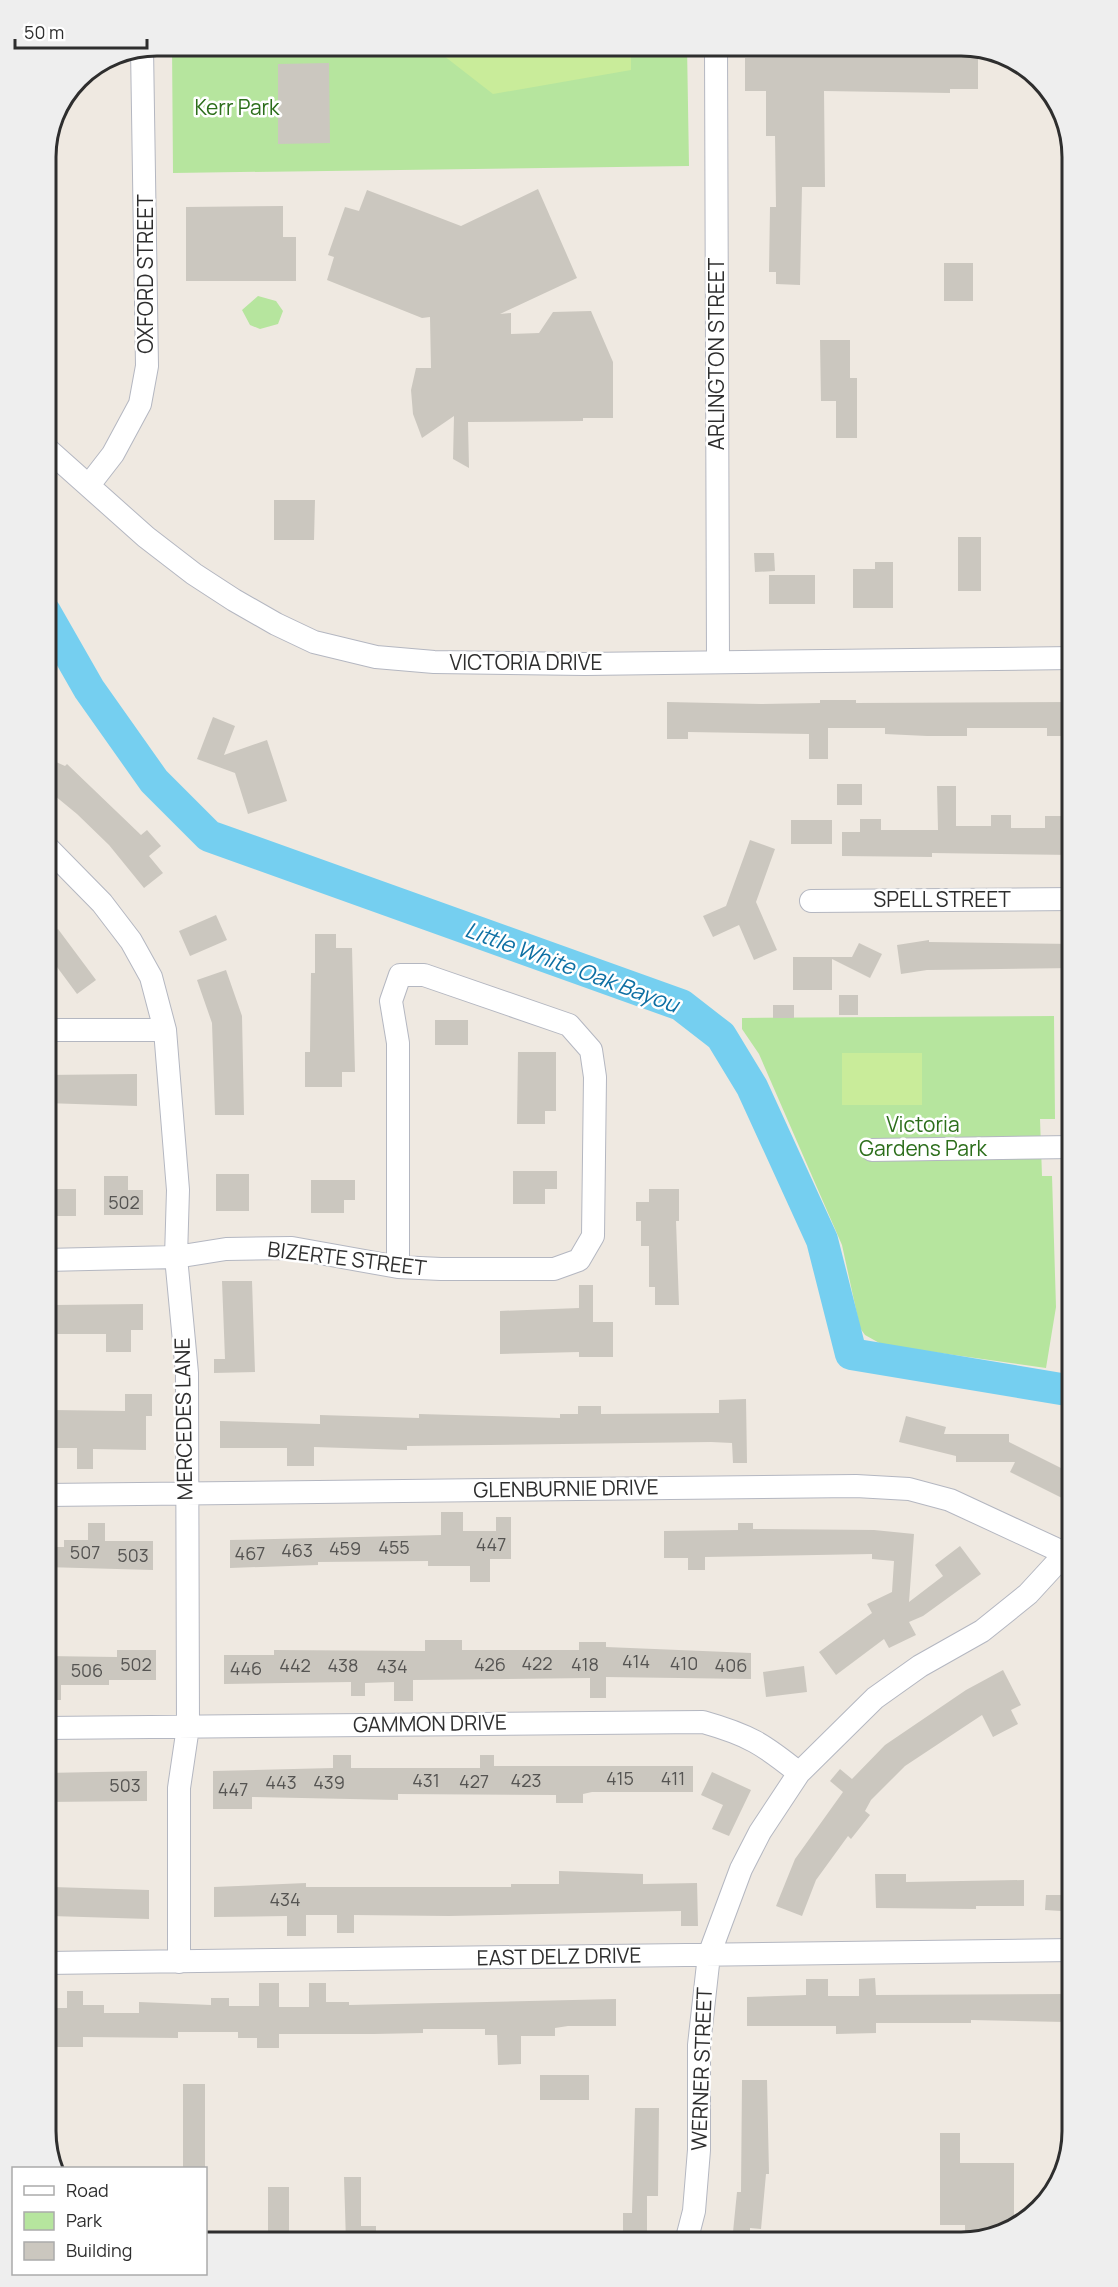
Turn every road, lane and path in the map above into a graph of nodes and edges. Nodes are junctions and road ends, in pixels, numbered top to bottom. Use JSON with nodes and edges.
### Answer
{"nodes":[{"id":1,"x":716,"y":56,"type":"edge"},
{"id":2,"x":142,"y":57,"type":"edge"},
{"id":3,"x":56,"y":456,"type":"edge"},
{"id":4,"x":89,"y":485,"type":"junction"},
{"id":5,"x":1062,"y":658,"type":"edge"},
{"id":6,"x":718,"y":662,"type":"junction"},
{"id":7,"x":56,"y":856,"type":"edge"},
{"id":8,"x":1062,"y":899,"type":"edge"},
{"id":9,"x":811,"y":901,"type":"dead end"},
{"id":10,"x":56,"y":1030,"type":"edge"},
{"id":11,"x":165,"y":1030,"type":"junction"},
{"id":12,"x":1062,"y":1147,"type":"edge"},
{"id":13,"x":872,"y":1150,"type":"dead end"},
{"id":14,"x":176,"y":1257,"type":"junction"},
{"id":15,"x":56,"y":1260,"type":"edge"},
{"id":16,"x":398,"y":1267,"type":"junction"},
{"id":17,"x":186,"y":1494,"type":"junction"},
{"id":18,"x":56,"y":1495,"type":"edge"},
{"id":19,"x":1062,"y":1548,"type":"edge"},
{"id":20,"x":1062,"y":1561,"type":"edge"},
{"id":21,"x":188,"y":1726,"type":"junction"},
{"id":22,"x":56,"y":1728,"type":"edge"},
{"id":23,"x":800,"y":1773,"type":"junction"},
{"id":24,"x":1062,"y":1950,"type":"edge"},
{"id":25,"x":708,"y":1955,"type":"junction"},
{"id":26,"x":179,"y":1962,"type":"junction"},
{"id":27,"x":56,"y":1963,"type":"edge"},
{"id":28,"x":689,"y":2232,"type":"edge"}],
"edges":[{"from":1,"to":6,"type":"street","name":"ARLINGTON STREET"},
{"from":2,"to":4,"type":"street","name":"OXFORD STREET"},
{"from":3,"to":4,"type":"street","name":"VICTORIA DRIVE"},
{"from":4,"to":6,"type":"street","name":"VICTORIA DRIVE"},
{"from":5,"to":6,"type":"street","name":"VICTORIA DRIVE"},
{"from":7,"to":11,"type":"street","name":"MERCEDES LANE"},
{"from":8,"to":9,"type":"street","name":"SPELL STREET"},
{"from":10,"to":11,"type":"street"},
{"from":11,"to":14,"type":"street","name":"MERCEDES LANE"},
{"from":12,"to":13,"type":"street"},
{"from":14,"to":15,"type":"street","name":"BIZERTE STREET"},
{"from":14,"to":16,"type":"street","name":"BIZERTE STREET"},
{"from":14,"to":17,"type":"street","name":"MERCEDES LANE"},
{"from":16,"to":16,"type":"street","name":"BIZERTE STREET"},
{"from":17,"to":18,"type":"street","name":"GLENBURNIE DRIVE"},
{"from":17,"to":19,"type":"street","name":"GLENBURNIE DRIVE"},
{"from":17,"to":21,"type":"street","name":"MERCEDES LANE"},
{"from":20,"to":23,"type":"street","name":"WERNER STREET"},
{"from":21,"to":22,"type":"street","name":"GAMMON DRIVE"},
{"from":21,"to":23,"type":"street","name":"GAMMON DRIVE"},
{"from":21,"to":26,"type":"street","name":"MERCEDES LANE"},
{"from":23,"to":25,"type":"street","name":"WERNER STREET"},
{"from":24,"to":25,"type":"street","name":"EAST DELZ DRIVE"},
{"from":25,"to":26,"type":"street","name":"EAST DELZ DRIVE"},
{"from":25,"to":28,"type":"street","name":"WERNER STREET"},
{"from":26,"to":27,"type":"street","name":"EAST DELZ DRIVE"}]}
